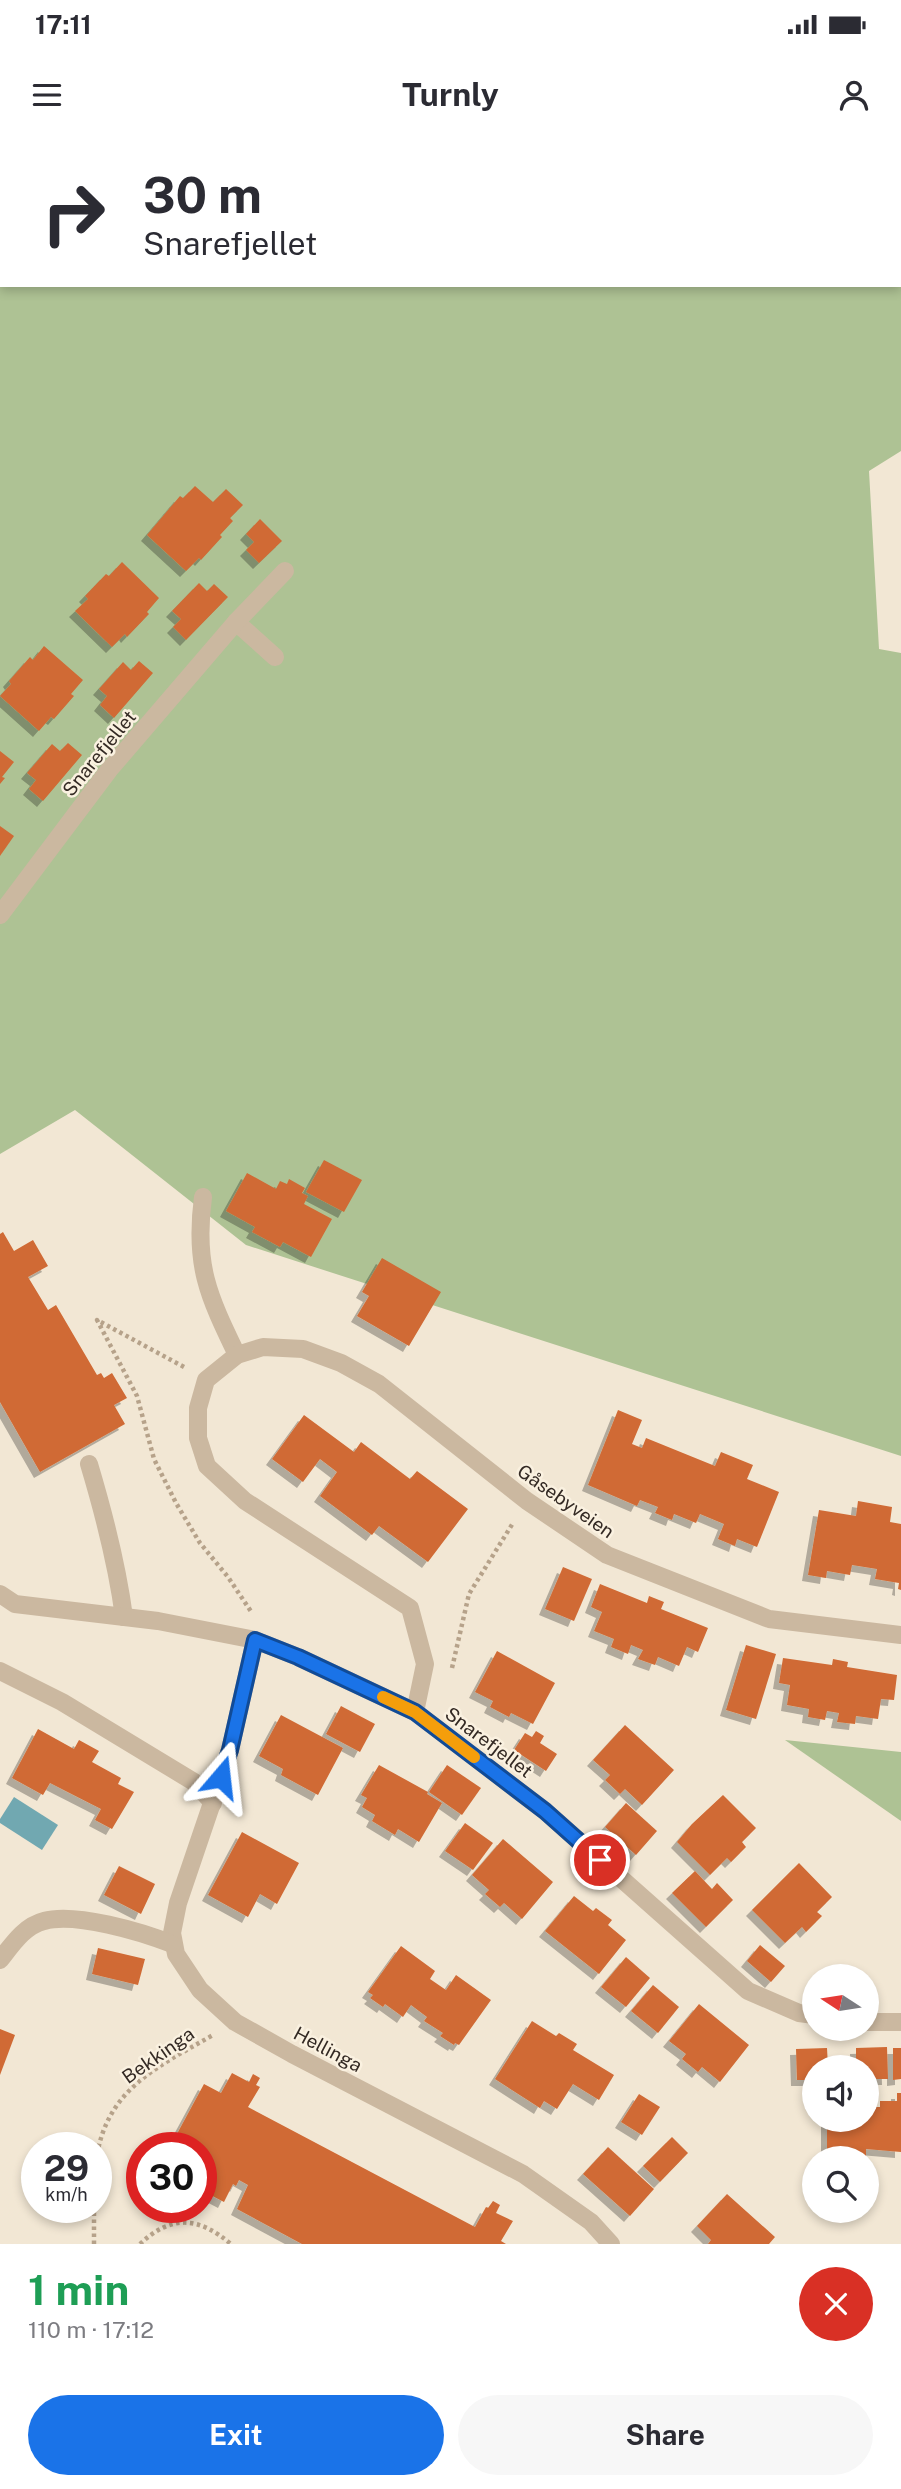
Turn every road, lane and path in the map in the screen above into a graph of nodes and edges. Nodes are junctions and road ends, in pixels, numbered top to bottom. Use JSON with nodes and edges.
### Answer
{"nodes":[{"id":1,"x":285,"y":571,"type":"dead end"},
{"id":2,"x":236,"y":622,"type":"junction"},
{"id":3,"x":275,"y":657,"type":"dead end"},
{"id":4,"x":0,"y":915,"type":"edge"},
{"id":5,"x":203,"y":1197,"type":"dead end"},
{"id":6,"x":237,"y":1355,"type":"junction"},
{"id":7,"x":206,"y":1380,"type":"junction"},
{"id":8,"x":89,"y":1464,"type":"dead end"},
{"id":9,"x":527,"y":1501,"type":"junction"},
{"id":10,"x":0,"y":1594,"type":"edge"},
{"id":11,"x":124,"y":1617,"type":"junction"},
{"id":12,"x":901,"y":1635,"type":"edge"},
{"id":13,"x":255,"y":1640,"type":"junction"},
{"id":14,"x":0,"y":1671,"type":"edge"},
{"id":15,"x":449,"y":1679,"type":"dead end"},
{"id":16,"x":415,"y":1712,"type":"junction"},
{"id":17,"x":213,"y":1803,"type":"junction"},
{"id":18,"x":172,"y":1944,"type":"junction"},
{"id":19,"x":0,"y":1961,"type":"edge"},
{"id":20,"x":802,"y":2013,"type":"edge"},
{"id":21,"x":235,"y":2022,"type":"junction"},
{"id":22,"x":879,"y":2022,"type":"edge"},
{"id":23,"x":901,"y":2022,"type":"edge"},
{"id":24,"x":102,"y":2132,"type":"edge"},
{"id":25,"x":94,"y":2223,"type":"edge"},
{"id":26,"x":94,"y":2244,"type":"edge"},
{"id":27,"x":140,"y":2244,"type":"edge"},
{"id":28,"x":232,"y":2244,"type":"edge"},
{"id":29,"x":611,"y":2244,"type":"edge"}],
"edges":[{"from":1,"to":2,"type":"street","name":"Snarefjellet"},
{"from":2,"to":3,"type":"street"},
{"from":2,"to":4,"type":"street","name":"Snarefjellet"},
{"from":5,"to":6,"type":"street"},
{"from":6,"to":7,"type":"street","name":"Gåsebyveien"},
{"from":6,"to":9,"type":"street","name":"Gåsebyveien"},
{"from":7,"to":13,"type":"path"},
{"from":7,"to":16,"type":"street"},
{"from":8,"to":11,"type":"street"},
{"from":9,"to":12,"type":"street","name":"Gåsebyveien"},
{"from":9,"to":15,"type":"path"},
{"from":10,"to":11,"type":"street","name":"Snarefjellet"},
{"from":11,"to":13,"type":"street","name":"Snarefjellet"},
{"from":13,"to":16,"type":"street","name":"Snarefjellet"},
{"from":13,"to":17,"type":"street"},
{"from":14,"to":17,"type":"street"},
{"from":16,"to":20,"type":"street","name":"Snarefjellet"},
{"from":17,"to":18,"type":"street"},
{"from":18,"to":19,"type":"street"},
{"from":18,"to":21,"type":"street","name":"Hellinga"},
{"from":21,"to":24,"type":"path","name":"Bekkinga"},
{"from":21,"to":29,"type":"street","name":"Hellinga"},
{"from":22,"to":23,"type":"street"},
{"from":25,"to":26,"type":"path"},
{"from":27,"to":28,"type":"path"}]}
